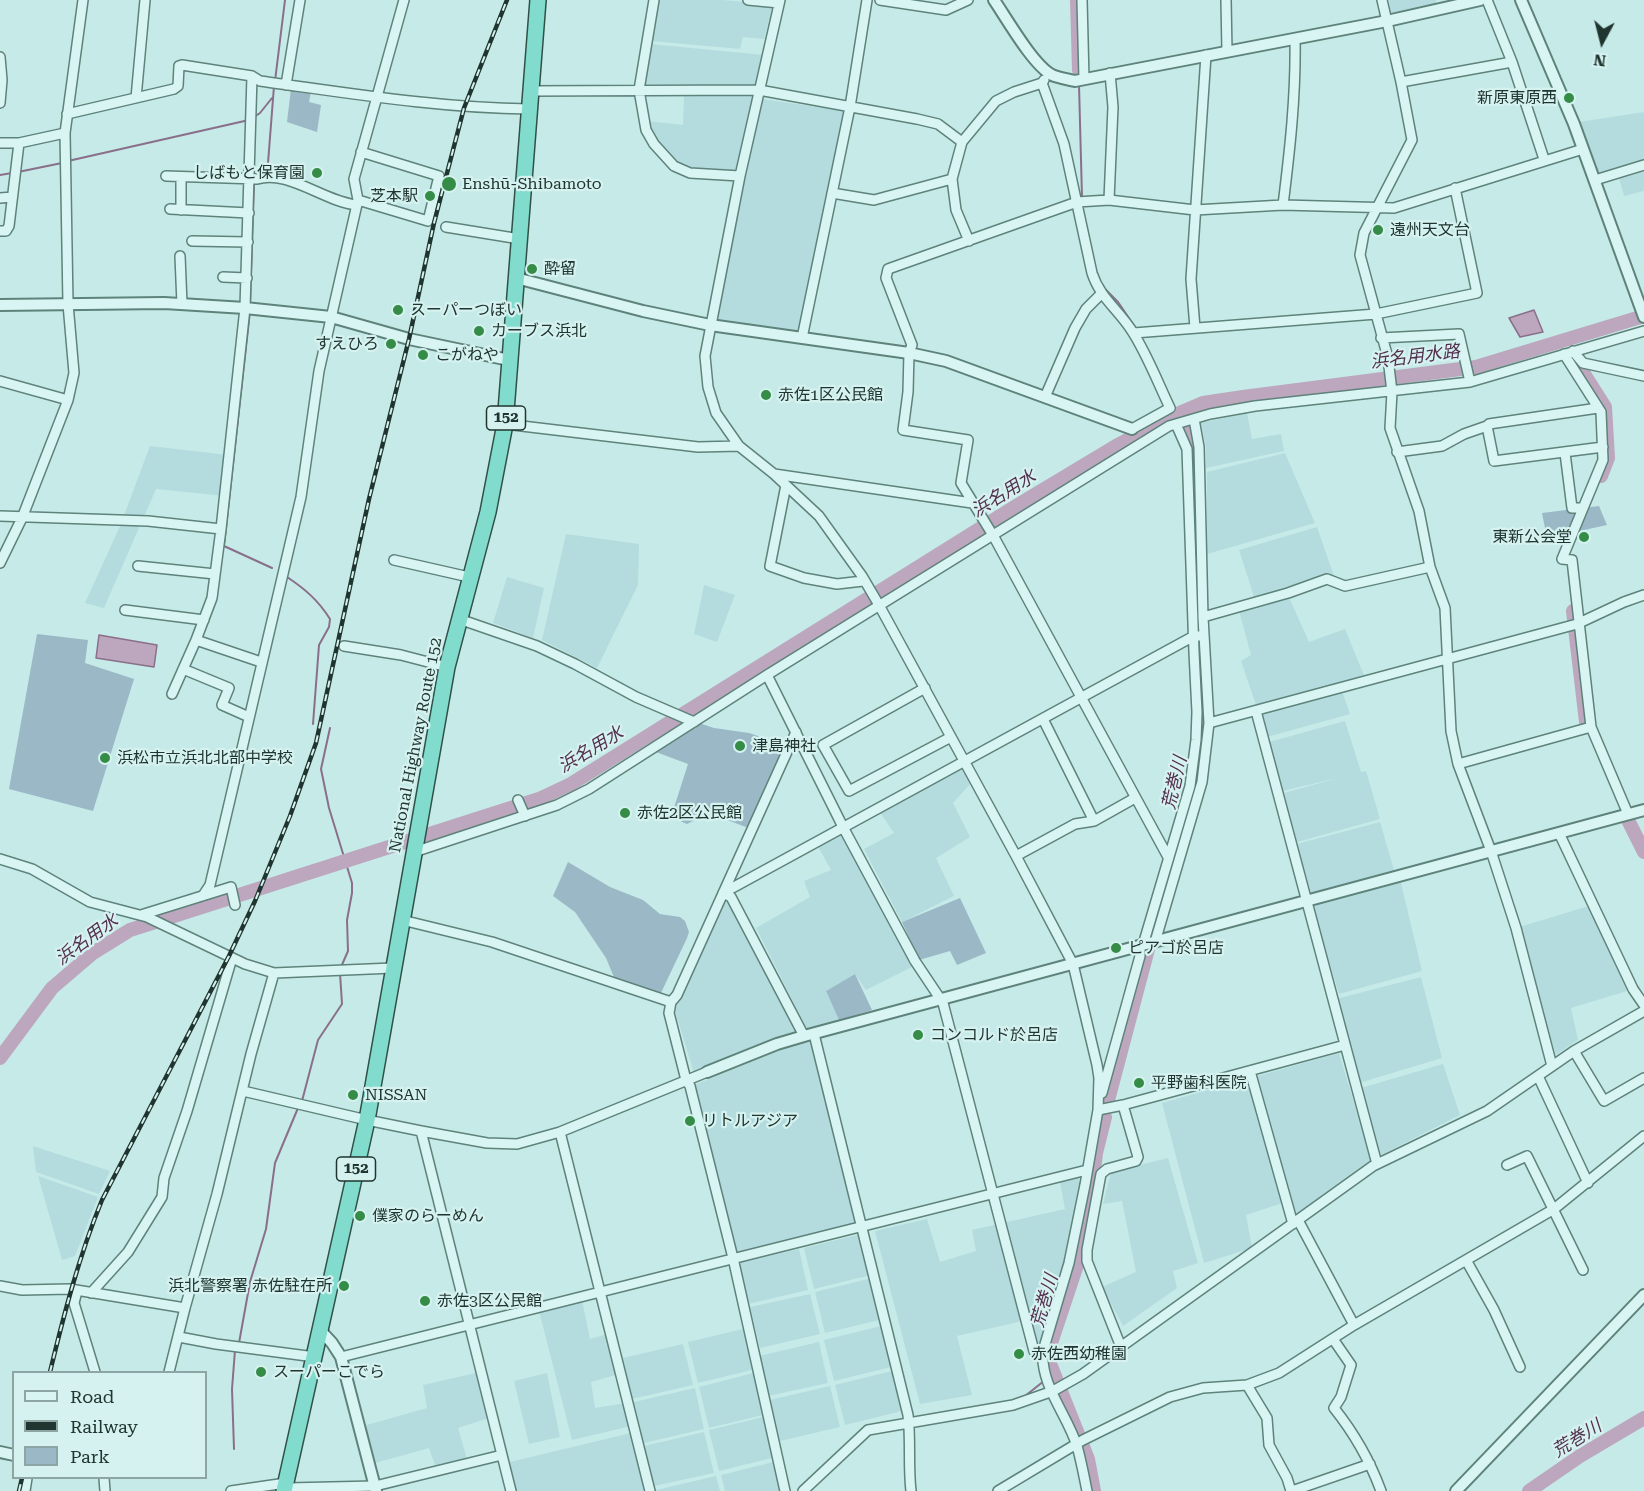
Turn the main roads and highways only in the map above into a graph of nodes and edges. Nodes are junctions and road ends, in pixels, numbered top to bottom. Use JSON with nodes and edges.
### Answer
{"nodes":[{"id":1,"x":538,"y":0,"type":"edge"},
{"id":2,"x":285,"y":1487,"type":"edge"}],
"edges":[{"from":1,"to":2,"type":"highway","name":"National Highway Route 152","number":"152"}]}
